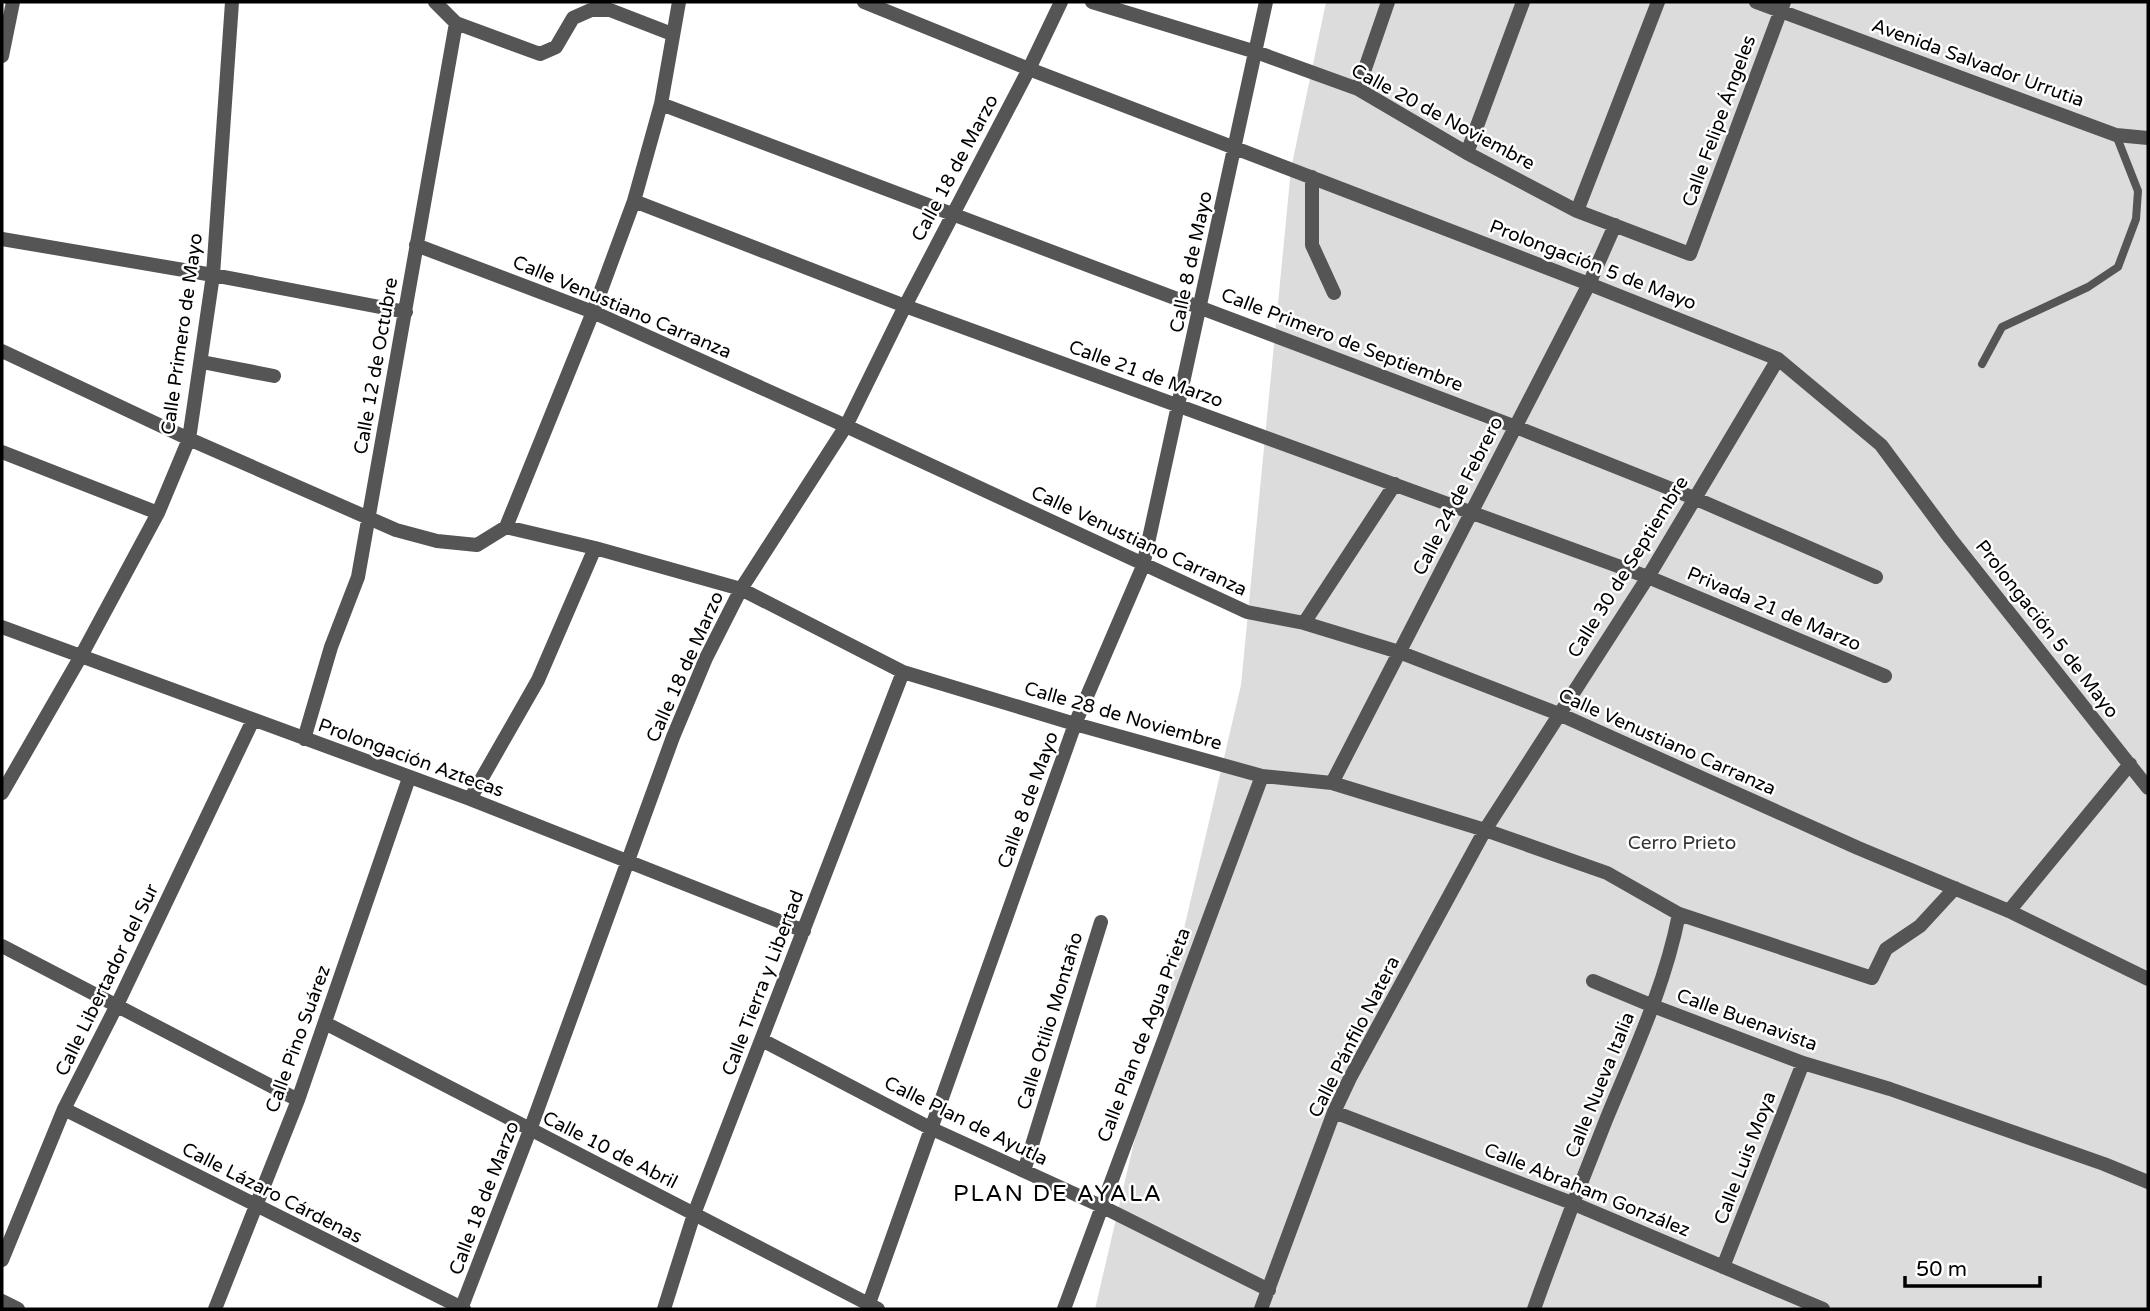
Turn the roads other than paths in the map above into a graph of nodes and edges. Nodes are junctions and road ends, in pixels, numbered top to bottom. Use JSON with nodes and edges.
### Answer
{"nodes":[{"id":1,"x":13,"y":2,"type":"edge"},
{"id":2,"x":232,"y":2,"type":"edge"},
{"id":3,"x":435,"y":2,"type":"edge"},
{"id":4,"x":679,"y":2,"type":"edge"},
{"id":5,"x":864,"y":2,"type":"edge"},
{"id":6,"x":1061,"y":2,"type":"edge"},
{"id":7,"x":1092,"y":2,"type":"edge"},
{"id":8,"x":1266,"y":2,"type":"edge"},
{"id":9,"x":1388,"y":2,"type":"edge"},
{"id":10,"x":1523,"y":2,"type":"edge"},
{"id":11,"x":1658,"y":2,"type":"edge"},
{"id":12,"x":1756,"y":2,"type":"edge"},
{"id":13,"x":1782,"y":6,"type":"edge"},
{"id":14,"x":1135,"y":8,"type":"edge"},
{"id":15,"x":456,"y":23,"type":"junction"},
{"id":16,"x":673,"y":34,"type":"junction"},
{"id":17,"x":1256,"y":52,"type":"junction"},
{"id":18,"x":2,"y":56,"type":"edge"},
{"id":19,"x":1029,"y":68,"type":"junction"},
{"id":20,"x":1358,"y":89,"type":"junction"},
{"id":21,"x":661,"y":104,"type":"junction"},
{"id":22,"x":2116,"y":135,"type":"junction"},
{"id":23,"x":2148,"y":138,"type":"edge"},
{"id":24,"x":1236,"y":148,"type":"junction"},
{"id":25,"x":1467,"y":153,"type":"junction"},
{"id":26,"x":1312,"y":177,"type":"junction"},
{"id":27,"x":634,"y":201,"type":"junction"},
{"id":28,"x":1577,"y":211,"type":"junction"},
{"id":29,"x":953,"y":215,"type":"junction"},
{"id":30,"x":1615,"y":225,"type":"junction"},
{"id":31,"x":2,"y":239,"type":"edge"},
{"id":32,"x":416,"y":245,"type":"junction"},
{"id":33,"x":1690,"y":254,"type":"joint"},
{"id":34,"x":213,"y":275,"type":"junction"},
{"id":35,"x":1590,"y":284,"type":"junction"},
{"id":36,"x":1334,"y":293,"type":"dead end"},
{"id":37,"x":905,"y":306,"type":"junction"},
{"id":38,"x":1200,"y":307,"type":"junction"},
{"id":39,"x":406,"y":312,"type":"junction"},
{"id":40,"x":593,"y":312,"type":"junction"},
{"id":41,"x":2,"y":351,"type":"edge"},
{"id":42,"x":1779,"y":359,"type":"junction"},
{"id":43,"x":202,"y":362,"type":"junction"},
{"id":44,"x":1982,"y":365,"type":"dead end"},
{"id":45,"x":274,"y":376,"type":"dead end"},
{"id":46,"x":1178,"y":407,"type":"junction"},
{"id":47,"x":846,"y":426,"type":"junction"},
{"id":48,"x":1516,"y":427,"type":"junction"},
{"id":49,"x":189,"y":439,"type":"junction"},
{"id":50,"x":2,"y":452,"type":"edge"},
{"id":51,"x":1395,"y":484,"type":"junction"},
{"id":52,"x":1694,"y":498,"type":"junction"},
{"id":53,"x":1472,"y":512,"type":"junction"},
{"id":54,"x":158,"y":513,"type":"junction"},
{"id":55,"x":368,"y":518,"type":"junction"},
{"id":56,"x":506,"y":527,"type":"junction"},
{"id":57,"x":595,"y":548,"type":"junction"},
{"id":58,"x":1143,"y":566,"type":"junction"},
{"id":59,"x":1648,"y":577,"type":"junction"},
{"id":60,"x":1876,"y":577,"type":"dead end"},
{"id":61,"x":741,"y":589,"type":"junction"},
{"id":62,"x":1304,"y":623,"type":"junction"},
{"id":63,"x":2,"y":627,"type":"edge"},
{"id":64,"x":1399,"y":652,"type":"junction"},
{"id":65,"x":81,"y":656,"type":"junction"},
{"id":66,"x":904,"y":672,"type":"junction"},
{"id":67,"x":1885,"y":676,"type":"dead end"},
{"id":68,"x":1559,"y":714,"type":"junction"},
{"id":69,"x":253,"y":720,"type":"junction"},
{"id":70,"x":1075,"y":724,"type":"junction"},
{"id":71,"x":304,"y":739,"type":"junction"},
{"id":72,"x":2130,"y":764,"type":"junction"},
{"id":73,"x":1262,"y":776,"type":"junction"},
{"id":74,"x":409,"y":778,"type":"junction"},
{"id":75,"x":1332,"y":783,"type":"junction"},
{"id":76,"x":2148,"y":788,"type":"edge"},
{"id":77,"x":2,"y":793,"type":"edge"},
{"id":78,"x":470,"y":799,"type":"junction"},
{"id":79,"x":1486,"y":830,"type":"junction"},
{"id":80,"x":629,"y":862,"type":"junction"},
{"id":81,"x":1955,"y":888,"type":"junction"},
{"id":82,"x":2009,"y":911,"type":"junction"},
{"id":83,"x":1679,"y":914,"type":"junction"},
{"id":84,"x":1101,"y":922,"type":"dead end"},
{"id":85,"x":804,"y":931,"type":"junction"},
{"id":86,"x":2,"y":946,"type":"edge"},
{"id":87,"x":2148,"y":979,"type":"edge"},
{"id":88,"x":1593,"y":981,"type":"dead end"},
{"id":89,"x":1653,"y":1006,"type":"junction"},
{"id":90,"x":116,"y":1007,"type":"junction"},
{"id":91,"x":325,"y":1023,"type":"junction"},
{"id":92,"x":762,"y":1040,"type":"junction"},
{"id":93,"x":1803,"y":1063,"type":"junction"},
{"id":94,"x":298,"y":1100,"type":"junction"},
{"id":95,"x":64,"y":1109,"type":"junction"},
{"id":96,"x":1334,"y":1112,"type":"junction"},
{"id":97,"x":930,"y":1128,"type":"junction"},
{"id":98,"x":530,"y":1130,"type":"junction"},
{"id":99,"x":1024,"y":1171,"type":"junction"},
{"id":100,"x":2148,"y":1182,"type":"edge"},
{"id":101,"x":1572,"y":1203,"type":"junction"},
{"id":102,"x":1101,"y":1206,"type":"junction"},
{"id":103,"x":256,"y":1207,"type":"junction"},
{"id":104,"x":694,"y":1214,"type":"junction"},
{"id":105,"x":2,"y":1260,"type":"edge"},
{"id":106,"x":1723,"y":1267,"type":"junction"},
{"id":107,"x":1269,"y":1290,"type":"junction"},
{"id":108,"x":2,"y":1301,"type":"edge"},
{"id":109,"x":871,"y":1308,"type":"edge"},
{"id":110,"x":18,"y":1309,"type":"edge"},
{"id":111,"x":215,"y":1309,"type":"edge"},
{"id":112,"x":462,"y":1309,"type":"edge"},
{"id":113,"x":664,"y":1309,"type":"edge"},
{"id":114,"x":1064,"y":1309,"type":"edge"},
{"id":115,"x":1261,"y":1309,"type":"edge"},
{"id":116,"x":1534,"y":1309,"type":"edge"},
{"id":117,"x":1823,"y":1309,"type":"edge"}],
"edges":[{"from":1,"to":18,"type":"street"},
{"from":2,"to":34,"type":"street","name":"Calle Primero de Mayo"},
{"from":3,"to":15,"type":"street"},
{"from":4,"to":16,"type":"street"},
{"from":5,"to":19,"type":"street","name":"Prolongación 5 de Mayo"},
{"from":6,"to":19,"type":"street","name":"Calle 18 de Marzo"},
{"from":7,"to":14,"type":"street","name":"Calle 20 de Noviembre"},
{"from":8,"to":17,"type":"street","name":"Calle 8 de Mayo"},
{"from":9,"to":20,"type":"street"},
{"from":10,"to":25,"type":"street"},
{"from":11,"to":28,"type":"street"},
{"from":12,"to":13,"type":"street","name":"Avenida Salvador Urrutia"},
{"from":13,"to":22,"type":"street","name":"Avenida Salvador Urrutia"},
{"from":13,"to":33,"type":"street","name":"Calle Felipe Ángeles"},
{"from":14,"to":17,"type":"street","name":"Calle 20 de Noviembre"},
{"from":15,"to":16,"type":"street"},
{"from":15,"to":32,"type":"street","name":"Calle 12 de Octubre"},
{"from":16,"to":21,"type":"street"},
{"from":17,"to":20,"type":"street","name":"Calle 20 de Noviembre"},
{"from":17,"to":24,"type":"street","name":"Calle 8 de Mayo"},
{"from":19,"to":24,"type":"street","name":"Prolongación 5 de Mayo"},
{"from":19,"to":29,"type":"street","name":"Calle 18 de Marzo"},
{"from":20,"to":25,"type":"street","name":"Calle 20 de Noviembre"},
{"from":21,"to":27,"type":"street"},
{"from":21,"to":29,"type":"street","name":"Calle Primero de Septiembre"},
{"from":22,"to":23,"type":"street","name":"Avenida Salvador Urrutia"},
{"from":22,"to":44,"type":"lane"},
{"from":24,"to":26,"type":"street","name":"Prolongación 5 de Mayo"},
{"from":24,"to":38,"type":"street","name":"Calle 8 de Mayo"},
{"from":25,"to":28,"type":"street","name":"Calle 20 de Noviembre"},
{"from":26,"to":35,"type":"street","name":"Prolongación 5 de Mayo"},
{"from":26,"to":36,"type":"street"},
{"from":27,"to":37,"type":"street","name":"Calle 21 de Marzo"},
{"from":27,"to":40,"type":"street"},
{"from":28,"to":30,"type":"street","name":"Calle 20 de Noviembre"},
{"from":29,"to":37,"type":"street","name":"Calle 18 de Marzo"},
{"from":29,"to":38,"type":"street","name":"Calle Primero de Septiembre"},
{"from":30,"to":33,"type":"street","name":"Calle 20 de Noviembre"},
{"from":30,"to":35,"type":"street","name":"Calle 24 de Febrero"},
{"from":31,"to":34,"type":"street"},
{"from":32,"to":39,"type":"street","name":"Calle 12 de Octubre"},
{"from":32,"to":40,"type":"street","name":"Calle Venustiano Carranza"},
{"from":34,"to":39,"type":"street"},
{"from":34,"to":43,"type":"street","name":"Calle Primero de Mayo"},
{"from":35,"to":42,"type":"street","name":"Prolongación 5 de Mayo"},
{"from":35,"to":48,"type":"street","name":"Calle 24 de Febrero"},
{"from":37,"to":46,"type":"street","name":"Calle 21 de Marzo"},
{"from":37,"to":47,"type":"street","name":"Calle 18 de Marzo"},
{"from":38,"to":46,"type":"street","name":"Calle 8 de Mayo"},
{"from":38,"to":48,"type":"street","name":"Calle Primero de Septiembre"},
{"from":39,"to":55,"type":"street","name":"Calle 12 de Octubre"},
{"from":40,"to":47,"type":"street","name":"Calle Venustiano Carranza"},
{"from":40,"to":56,"type":"street"},
{"from":41,"to":49,"type":"street"},
{"from":42,"to":52,"type":"street","name":"Calle 30 de Septiembre"},
{"from":42,"to":72,"type":"street","name":"Prolongación 5 de Mayo"},
{"from":43,"to":45,"type":"street"},
{"from":43,"to":49,"type":"street","name":"Calle Primero de Mayo"},
{"from":46,"to":51,"type":"street","name":"Calle 21 de Marzo"},
{"from":46,"to":58,"type":"street","name":"Calle 8 de Mayo"},
{"from":47,"to":58,"type":"street","name":"Calle Venustiano Carranza"},
{"from":47,"to":61,"type":"street","name":"Calle 18 de Marzo"},
{"from":48,"to":52,"type":"street","name":"Calle Primero de Septiembre"},
{"from":48,"to":53,"type":"street","name":"Calle 24 de Febrero"},
{"from":49,"to":54,"type":"street","name":"Calle Primero de Mayo"},
{"from":49,"to":55,"type":"street"},
{"from":50,"to":54,"type":"street"},
{"from":51,"to":53,"type":"street","name":"Calle 21 de Marzo"},
{"from":51,"to":62,"type":"street"},
{"from":52,"to":59,"type":"street","name":"Calle 30 de Septiembre"},
{"from":52,"to":60,"type":"street","name":"Calle Primero de Septiembre"},
{"from":53,"to":59,"type":"street","name":"Calle 21 de Marzo"},
{"from":53,"to":64,"type":"street","name":"Calle 24 de Febrero"},
{"from":54,"to":65,"type":"street","name":"Calle Primero de Mayo"},
{"from":55,"to":56,"type":"street"},
{"from":55,"to":71,"type":"street","name":"Calle 12 de Octubre"},
{"from":56,"to":57,"type":"street","name":"Calle 28 de Noviembre"},
{"from":57,"to":61,"type":"street","name":"Calle 28 de Noviembre"},
{"from":57,"to":78,"type":"street"},
{"from":58,"to":62,"type":"street","name":"Calle Venustiano Carranza"},
{"from":58,"to":70,"type":"street","name":"Calle 8 de Mayo"},
{"from":59,"to":67,"type":"street","name":"Privada 21 de Marzo"},
{"from":59,"to":68,"type":"street","name":"Calle 30 de Septiembre"},
{"from":61,"to":66,"type":"street","name":"Calle 28 de Noviembre"},
{"from":61,"to":80,"type":"street","name":"Calle 18 de Marzo"},
{"from":62,"to":64,"type":"street","name":"Calle Venustiano Carranza"},
{"from":63,"to":65,"type":"street","name":"Prolongación Aztecas"},
{"from":64,"to":68,"type":"street","name":"Calle Venustiano Carranza"},
{"from":64,"to":75,"type":"street","name":"Calle 24 de Febrero"},
{"from":65,"to":69,"type":"street","name":"Prolongación Aztecas"},
{"from":65,"to":77,"type":"street","name":"Calle Primero de Mayo"},
{"from":66,"to":70,"type":"street","name":"Calle 28 de Noviembre"},
{"from":66,"to":85,"type":"street","name":"Calle Tierra y Libertad"},
{"from":68,"to":79,"type":"street","name":"Calle 30 de Septiembre"},
{"from":68,"to":81,"type":"street","name":"Calle Venustiano Carranza"},
{"from":69,"to":71,"type":"street","name":"Prolongación Aztecas"},
{"from":69,"to":90,"type":"street","name":"Calle Libertador del Sur"},
{"from":70,"to":73,"type":"street","name":"Calle 28 de Noviembre"},
{"from":70,"to":97,"type":"street","name":"Calle 8 de Mayo"},
{"from":71,"to":74,"type":"street","name":"Prolongación Aztecas"},
{"from":72,"to":76,"type":"street","name":"Prolongación 5 de Mayo"},
{"from":72,"to":82,"type":"street"},
{"from":73,"to":75,"type":"street","name":"Calle 28 de Noviembre"},
{"from":73,"to":102,"type":"street","name":"Calle Plan de Agua Prieta"},
{"from":74,"to":78,"type":"street","name":"Prolongación Aztecas"},
{"from":74,"to":91,"type":"street","name":"Calle Pino Suárez"},
{"from":75,"to":79,"type":"street","name":"Calle 28 de Noviembre"},
{"from":78,"to":80,"type":"street","name":"Prolongación Aztecas"},
{"from":79,"to":83,"type":"street","name":"Calle 28 de Noviembre"},
{"from":79,"to":96,"type":"street","name":"Calle Pánfilo Natera"},
{"from":80,"to":85,"type":"street","name":"Prolongación Aztecas"},
{"from":80,"to":98,"type":"street","name":"Calle 18 de Marzo"},
{"from":81,"to":82,"type":"street","name":"Calle Venustiano Carranza"},
{"from":81,"to":83,"type":"street","name":"Calle 28 de Noviembre"},
{"from":82,"to":87,"type":"street","name":"Calle Venustiano Carranza"},
{"from":83,"to":89,"type":"street","name":"Calle Nueva Italia"},
{"from":84,"to":99,"type":"street","name":"Calle Otilio Montaño"},
{"from":85,"to":92,"type":"street","name":"Calle Tierra y Libertad"},
{"from":86,"to":90,"type":"street"},
{"from":88,"to":89,"type":"street","name":"Calle Buenavista"},
{"from":89,"to":93,"type":"street","name":"Calle Buenavista"},
{"from":89,"to":101,"type":"street","name":"Calle Nueva Italia"},
{"from":90,"to":94,"type":"street"},
{"from":90,"to":95,"type":"street","name":"Calle Libertador del Sur"},
{"from":91,"to":94,"type":"street","name":"Calle Pino Suárez"},
{"from":91,"to":98,"type":"street","name":"Calle 10 de Abril"},
{"from":92,"to":97,"type":"street","name":"Calle Plan de Ayutla"},
{"from":92,"to":104,"type":"street","name":"Calle Tierra y Libertad"},
{"from":93,"to":100,"type":"street","name":"Calle Buenavista"},
{"from":93,"to":106,"type":"street","name":"Calle Luis Moya"},
{"from":94,"to":103,"type":"street","name":"Calle Pino Suárez"},
{"from":95,"to":103,"type":"street","name":"Calle Lázaro Cárdenas"},
{"from":95,"to":105,"type":"street","name":"Calle Libertador del Sur"},
{"from":96,"to":101,"type":"street","name":"Calle Abraham González"},
{"from":96,"to":107,"type":"street","name":"Calle Pánfilo Natera"},
{"from":97,"to":99,"type":"street","name":"Calle Plan de Ayutla"},
{"from":97,"to":109,"type":"street","name":"Calle 8 de Mayo"},
{"from":98,"to":104,"type":"street","name":"Calle 10 de Abril"},
{"from":98,"to":112,"type":"street","name":"Calle 18 de Marzo"},
{"from":99,"to":102,"type":"street","name":"Calle Plan de Ayutla"},
{"from":101,"to":106,"type":"street","name":"Calle Abraham González"},
{"from":101,"to":116,"type":"street","name":"Calle Nueva Italia"},
{"from":102,"to":107,"type":"street","name":"Calle Plan de Ayutla"},
{"from":102,"to":114,"type":"street","name":"Calle Plan de Agua Prieta"},
{"from":103,"to":111,"type":"street","name":"Calle Pino Suárez"},
{"from":103,"to":112,"type":"street","name":"Calle Lázaro Cárdenas"},
{"from":104,"to":109,"type":"street","name":"Calle 10 de Abril"},
{"from":104,"to":113,"type":"street","name":"Calle Tierra y Libertad"},
{"from":106,"to":117,"type":"street","name":"Calle Abraham González"},
{"from":107,"to":115,"type":"street","name":"Calle Pánfilo Natera"},
{"from":108,"to":110,"type":"street"}]}
